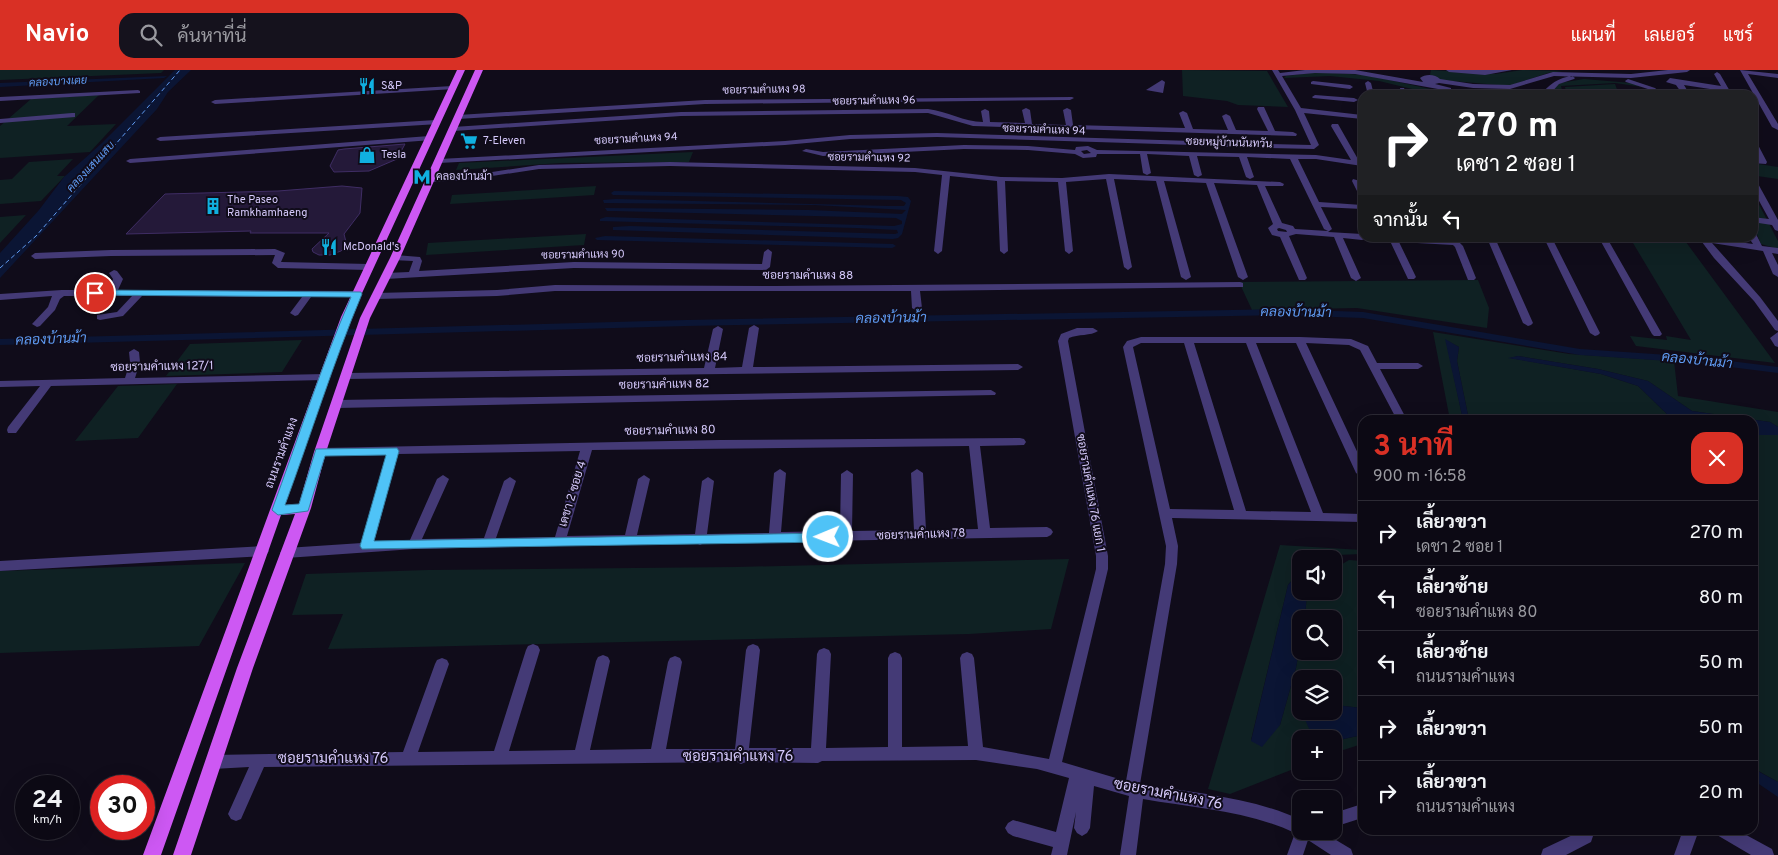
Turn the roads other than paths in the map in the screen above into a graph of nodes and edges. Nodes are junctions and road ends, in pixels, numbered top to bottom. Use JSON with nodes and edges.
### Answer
{"nodes":[{"id":1,"x":461,"y":70,"type":"edge"},
{"id":2,"x":479,"y":70,"type":"edge"},
{"id":3,"x":1386,"y":70,"type":"edge"},
{"id":4,"x":1449,"y":70,"type":"edge"},
{"id":5,"x":1509,"y":70,"type":"edge"},
{"id":6,"x":1687,"y":70,"type":"edge"},
{"id":7,"x":1475,"y":71,"type":"edge"},
{"id":8,"x":1568,"y":71,"type":"edge"},
{"id":9,"x":1276,"y":72,"type":"edge"},
{"id":10,"x":1613,"y":73,"type":"edge"},
{"id":11,"x":1718,"y":74,"type":"dead end"},
{"id":12,"x":1426,"y":75,"type":"edge"},
{"id":13,"x":1778,"y":76,"type":"edge"},
{"id":14,"x":1672,"y":82,"type":"junction"},
{"id":15,"x":1368,"y":83,"type":"dead end"},
{"id":16,"x":1644,"y":85,"type":"junction"},
{"id":17,"x":1350,"y":87,"type":"dead end"},
{"id":18,"x":452,"y":88,"type":"junction"},
{"id":19,"x":1370,"y":90,"type":"edge"},
{"id":20,"x":1459,"y":90,"type":"edge"},
{"id":21,"x":1548,"y":90,"type":"edge"},
{"id":22,"x":1655,"y":90,"type":"edge"},
{"id":23,"x":1682,"y":90,"type":"edge"},
{"id":24,"x":1716,"y":90,"type":"edge"},
{"id":25,"x":1726,"y":90,"type":"edge"},
{"id":26,"x":1754,"y":90,"type":"edge"},
{"id":27,"x":138,"y":92,"type":"dead end"},
{"id":28,"x":1758,"y":96,"type":"edge"},
{"id":29,"x":1316,"y":97,"type":"junction"},
{"id":30,"x":1070,"y":98,"type":"dead end"},
{"id":31,"x":0,"y":99,"type":"edge"},
{"id":32,"x":1354,"y":100,"type":"dead end"},
{"id":33,"x":215,"y":102,"type":"dead end"},
{"id":34,"x":1261,"y":109,"type":"dead end"},
{"id":35,"x":1026,"y":110,"type":"dead end"},
{"id":36,"x":1067,"y":110,"type":"dead end"},
{"id":37,"x":1299,"y":110,"type":"junction"},
{"id":38,"x":985,"y":111,"type":"dead end"},
{"id":39,"x":1183,"y":112,"type":"dead end"},
{"id":40,"x":1320,"y":112,"type":"junction"},
{"id":41,"x":72,"y":115,"type":"dead end"},
{"id":42,"x":1226,"y":116,"type":"dead end"},
{"id":43,"x":458,"y":117,"type":"junction"},
{"id":44,"x":1358,"y":117,"type":"edge"},
{"id":45,"x":0,"y":121,"type":"edge"},
{"id":46,"x":436,"y":122,"type":"junction"},
{"id":47,"x":987,"y":124,"type":"junction"},
{"id":48,"x":1029,"y":126,"type":"junction"},
{"id":49,"x":1335,"y":126,"type":"dead end"},
{"id":50,"x":1070,"y":127,"type":"junction"},
{"id":51,"x":1778,"y":128,"type":"edge"},
{"id":52,"x":1190,"y":131,"type":"junction"},
{"id":53,"x":1233,"y":132,"type":"junction"},
{"id":54,"x":451,"y":133,"type":"junction"},
{"id":55,"x":1273,"y":134,"type":"junction"},
{"id":56,"x":1293,"y":134,"type":"dead end"},
{"id":57,"x":429,"y":138,"type":"junction"},
{"id":58,"x":160,"y":139,"type":"dead end"},
{"id":59,"x":790,"y":143,"type":"junction"},
{"id":60,"x":777,"y":144,"type":"junction"},
{"id":61,"x":1195,"y":147,"type":"junction"},
{"id":62,"x":808,"y":148,"type":"junction"},
{"id":63,"x":1143,"y":152,"type":"junction"},
{"id":64,"x":1758,"y":152,"type":"edge"},
{"id":65,"x":1242,"y":155,"type":"junction"},
{"id":66,"x":1293,"y":157,"type":"junction"},
{"id":67,"x":439,"y":161,"type":"junction"},
{"id":68,"x":1358,"y":161,"type":"edge"},
{"id":69,"x":130,"y":162,"type":"dead end"},
{"id":70,"x":1758,"y":162,"type":"edge"},
{"id":71,"x":1358,"y":163,"type":"edge"},
{"id":72,"x":946,"y":172,"type":"junction"},
{"id":73,"x":1147,"y":173,"type":"dead end"},
{"id":74,"x":1198,"y":175,"type":"dead end"},
{"id":75,"x":1109,"y":176,"type":"junction"},
{"id":76,"x":1250,"y":177,"type":"dead end"},
{"id":77,"x":1159,"y":178,"type":"junction"},
{"id":78,"x":1002,"y":179,"type":"junction"},
{"id":79,"x":431,"y":180,"type":"junction"},
{"id":80,"x":1062,"y":180,"type":"junction"},
{"id":81,"x":1209,"y":181,"type":"junction"},
{"id":82,"x":1356,"y":181,"type":"dead end"},
{"id":83,"x":1260,"y":183,"type":"junction"},
{"id":84,"x":1280,"y":184,"type":"dead end"},
{"id":85,"x":1358,"y":185,"type":"edge"},
{"id":86,"x":1758,"y":191,"type":"edge"},
{"id":87,"x":1315,"y":204,"type":"junction"},
{"id":88,"x":1358,"y":206,"type":"edge"},
{"id":89,"x":1758,"y":221,"type":"edge"},
{"id":90,"x":1777,"y":226,"type":"edge"},
{"id":91,"x":1328,"y":229,"type":"dead end"},
{"id":92,"x":1288,"y":233,"type":"junction"},
{"id":93,"x":1337,"y":235,"type":"junction"},
{"id":94,"x":1358,"y":236,"type":"edge"},
{"id":95,"x":1395,"y":242,"type":"edge"},
{"id":96,"x":1443,"y":242,"type":"edge"},
{"id":97,"x":1493,"y":242,"type":"edge"},
{"id":98,"x":1550,"y":242,"type":"edge"},
{"id":99,"x":1605,"y":242,"type":"edge"},
{"id":100,"x":1705,"y":242,"type":"edge"},
{"id":101,"x":1724,"y":242,"type":"edge"},
{"id":102,"x":1757,"y":242,"type":"edge"},
{"id":103,"x":1762,"y":249,"type":"junction"},
{"id":104,"x":938,"y":251,"type":"dead end"},
{"id":105,"x":1004,"y":251,"type":"dead end"},
{"id":106,"x":1069,"y":251,"type":"dead end"},
{"id":107,"x":1778,"y":251,"type":"edge"},
{"id":108,"x":768,"y":252,"type":"dead end"},
{"id":109,"x":35,"y":256,"type":"dead end"},
{"id":110,"x":395,"y":258,"type":"junction"},
{"id":111,"x":369,"y":267,"type":"junction"},
{"id":112,"x":1128,"y":267,"type":"dead end"},
{"id":113,"x":114,"y":274,"type":"dead end"},
{"id":114,"x":413,"y":274,"type":"junction"},
{"id":115,"x":1778,"y":274,"type":"edge"},
{"id":116,"x":386,"y":276,"type":"junction"},
{"id":117,"x":1410,"y":276,"type":"dead end"},
{"id":118,"x":1186,"y":277,"type":"dead end"},
{"id":119,"x":1302,"y":278,"type":"dead end"},
{"id":120,"x":1356,"y":278,"type":"dead end"},
{"id":121,"x":1471,"y":278,"type":"dead end"},
{"id":122,"x":915,"y":287,"type":"junction"},
{"id":123,"x":62,"y":293,"type":"junction"},
{"id":124,"x":112,"y":293,"type":"junction"},
{"id":125,"x":140,"y":293,"type":"junction"},
{"id":126,"x":308,"y":294,"type":"junction"},
{"id":127,"x":357,"y":294,"type":"junction"},
{"id":128,"x":11,"y":296,"type":"junction"},
{"id":129,"x":376,"y":296,"type":"junction"},
{"id":130,"x":0,"y":297,"type":"edge"},
{"id":131,"x":0,"y":307,"type":"edge"},
{"id":132,"x":917,"y":308,"type":"dead end"},
{"id":133,"x":295,"y":313,"type":"dead end"},
{"id":134,"x":100,"y":317,"type":"dead end"},
{"id":135,"x":1528,"y":323,"type":"dead end"},
{"id":136,"x":37,"y":324,"type":"dead end"},
{"id":137,"x":754,"y":328,"type":"dead end"},
{"id":138,"x":1778,"y":328,"type":"edge"},
{"id":139,"x":718,"y":329,"type":"dead end"},
{"id":140,"x":1093,"y":331,"type":"dead end"},
{"id":141,"x":1595,"y":333,"type":"dead end"},
{"id":142,"x":1657,"y":334,"type":"dead end"},
{"id":143,"x":1778,"y":334,"type":"edge"},
{"id":144,"x":1300,"y":340,"type":"junction"},
{"id":145,"x":1188,"y":341,"type":"junction"},
{"id":146,"x":1250,"y":341,"type":"junction"},
{"id":147,"x":1778,"y":344,"type":"edge"},
{"id":148,"x":134,"y":352,"type":"dead end"},
{"id":149,"x":1373,"y":366,"type":"junction"},
{"id":150,"x":1418,"y":366,"type":"dead end"},
{"id":151,"x":1018,"y":367,"type":"dead end"},
{"id":152,"x":709,"y":370,"type":"junction"},
{"id":153,"x":747,"y":370,"type":"junction"},
{"id":154,"x":346,"y":376,"type":"junction"},
{"id":155,"x":326,"y":377,"type":"junction"},
{"id":156,"x":129,"y":381,"type":"junction"},
{"id":157,"x":48,"y":383,"type":"junction"},
{"id":158,"x":0,"y":384,"type":"edge"},
{"id":159,"x":991,"y":392,"type":"dead end"},
{"id":160,"x":337,"y":404,"type":"junction"},
{"id":161,"x":1399,"y":415,"type":"edge"},
{"id":162,"x":12,"y":430,"type":"dead end"},
{"id":163,"x":974,"y":442,"type":"junction"},
{"id":164,"x":1020,"y":442,"type":"dead end"},
{"id":165,"x":587,"y":447,"type":"junction"},
{"id":166,"x":393,"y":451,"type":"junction"},
{"id":167,"x":320,"y":452,"type":"junction"},
{"id":168,"x":1358,"y":464,"type":"edge"},
{"id":169,"x":780,"y":473,"type":"dead end"},
{"id":170,"x":917,"y":473,"type":"dead end"},
{"id":171,"x":846,"y":474,"type":"dead end"},
{"id":172,"x":443,"y":479,"type":"dead end"},
{"id":173,"x":644,"y":479,"type":"dead end"},
{"id":174,"x":708,"y":480,"type":"dead end"},
{"id":175,"x":510,"y":481,"type":"dead end"},
{"id":176,"x":304,"y":508,"type":"junction"},
{"id":177,"x":278,"y":510,"type":"junction"},
{"id":178,"x":1165,"y":513,"type":"junction"},
{"id":179,"x":1241,"y":515,"type":"junction"},
{"id":180,"x":1319,"y":517,"type":"junction"},
{"id":181,"x":1358,"y":518,"type":"edge"},
{"id":182,"x":1047,"y":532,"type":"dead end"},
{"id":183,"x":984,"y":533,"type":"junction"},
{"id":184,"x":920,"y":534,"type":"junction"},
{"id":185,"x":846,"y":537,"type":"junction"},
{"id":186,"x":776,"y":538,"type":"junction"},
{"id":187,"x":700,"y":540,"type":"junction"},
{"id":188,"x":630,"y":541,"type":"junction"},
{"id":189,"x":559,"y":542,"type":"junction"},
{"id":190,"x":488,"y":543,"type":"junction"},
{"id":191,"x":414,"y":544,"type":"junction"},
{"id":192,"x":366,"y":546,"type":"junction"},
{"id":193,"x":263,"y":551,"type":"junction"},
{"id":194,"x":286,"y":553,"type":"junction"},
{"id":195,"x":0,"y":566,"type":"edge"},
{"id":196,"x":533,"y":650,"type":"dead end"},
{"id":197,"x":752,"y":650,"type":"dead end"},
{"id":198,"x":824,"y":654,"type":"dead end"},
{"id":199,"x":895,"y":658,"type":"dead end"},
{"id":200,"x":967,"y":658,"type":"dead end"},
{"id":201,"x":603,"y":661,"type":"dead end"},
{"id":202,"x":675,"y":662,"type":"dead end"},
{"id":203,"x":442,"y":664,"type":"dead end"},
{"id":204,"x":976,"y":753,"type":"junction"},
{"id":205,"x":894,"y":755,"type":"junction"},
{"id":206,"x":740,"y":756,"type":"junction"},
{"id":207,"x":818,"y":756,"type":"junction"},
{"id":208,"x":657,"y":757,"type":"junction"},
{"id":209,"x":499,"y":758,"type":"junction"},
{"id":210,"x":581,"y":758,"type":"junction"},
{"id":211,"x":408,"y":759,"type":"junction"},
{"id":212,"x":259,"y":760,"type":"junction"},
{"id":213,"x":213,"y":762,"type":"junction"},
{"id":214,"x":1054,"y":767,"type":"junction"},
{"id":215,"x":1083,"y":776,"type":"junction"},
{"id":216,"x":1135,"y":790,"type":"junction"},
{"id":217,"x":1358,"y":811,"type":"edge"},
{"id":218,"x":236,"y":814,"type":"dead end"},
{"id":219,"x":1342,"y":817,"type":"edge"},
{"id":220,"x":1292,"y":824,"type":"edge"},
{"id":221,"x":1014,"y":828,"type":"dead end"},
{"id":222,"x":1082,"y":828,"type":"dead end"},
{"id":223,"x":1586,"y":835,"type":"edge"},
{"id":224,"x":1689,"y":835,"type":"edge"},
{"id":225,"x":1731,"y":835,"type":"edge"},
{"id":226,"x":1300,"y":840,"type":"edge"},
{"id":227,"x":1322,"y":840,"type":"edge"},
{"id":228,"x":1061,"y":849,"type":"edge"},
{"id":229,"x":152,"y":855,"type":"edge"},
{"id":230,"x":182,"y":855,"type":"edge"},
{"id":231,"x":1128,"y":855,"type":"edge"},
{"id":232,"x":1295,"y":855,"type":"edge"},
{"id":233,"x":1345,"y":855,"type":"edge"},
{"id":234,"x":1549,"y":855,"type":"edge"},
{"id":235,"x":1682,"y":855,"type":"edge"},
{"id":236,"x":1766,"y":855,"type":"edge"}],
"edges":[{"from":1,"to":18,"type":"main road","name":"ถนนรามคำแหง"},
{"from":2,"to":43,"type":"main road"},
{"from":3,"to":12,"type":"street"},
{"from":4,"to":7,"type":"street"},
{"from":5,"to":7,"type":"street"},
{"from":6,"to":10,"type":"street"},
{"from":8,"to":10,"type":"street"},
{"from":8,"to":12,"type":"street"},
{"from":9,"to":20,"type":"street"},
{"from":9,"to":37,"type":"street","name":"ซอยรามคําแหง 94"},
{"from":11,"to":25,"type":"street"},
{"from":13,"to":26,"type":"street"},
{"from":14,"to":16,"type":"street"},
{"from":14,"to":23,"type":"street"},
{"from":14,"to":24,"type":"street"},
{"from":15,"to":19,"type":"street"},
{"from":16,"to":21,"type":"street"},
{"from":16,"to":22,"type":"street"},
{"from":17,"to":29,"type":"street"},
{"from":18,"to":33,"type":"street"},
{"from":18,"to":46,"type":"main road","name":"ถนนรามคำแหง"},
{"from":27,"to":31,"type":"street"},
{"from":28,"to":51,"type":"street"},
{"from":29,"to":32,"type":"street"},
{"from":29,"to":40,"type":"street"},
{"from":30,"to":43,"type":"street","name":"ซอยรามคําแหง 98"},
{"from":34,"to":55,"type":"street"},
{"from":35,"to":48,"type":"street"},
{"from":36,"to":50,"type":"street"},
{"from":37,"to":40,"type":"street"},
{"from":37,"to":61,"type":"street","name":"ซอยรามคําแหง 94"},
{"from":38,"to":47,"type":"street"},
{"from":39,"to":52,"type":"street"},
{"from":40,"to":44,"type":"street"},
{"from":41,"to":45,"type":"street"},
{"from":42,"to":53,"type":"street"},
{"from":43,"to":54,"type":"main road"},
{"from":46,"to":57,"type":"main road","name":"ถนนรามคำแหง"},
{"from":46,"to":58,"type":"street"},
{"from":47,"to":48,"type":"street","name":"ซอยรามคําแหง 96"},
{"from":47,"to":54,"type":"street","name":"ซอยรามคําแหง 96"},
{"from":48,"to":50,"type":"street","name":"ซอยรามคําแหง 96"},
{"from":49,"to":68,"type":"street"},
{"from":50,"to":52,"type":"street","name":"ซอยรามคําแหง 96"},
{"from":52,"to":53,"type":"street","name":"ซอยรามคําแหง 96"},
{"from":53,"to":55,"type":"street","name":"ซอยรามคําแหง 96"},
{"from":54,"to":57,"type":"main road"},
{"from":54,"to":67,"type":"main road"},
{"from":55,"to":56,"type":"street","name":"ซอยรามคําแหง 96"},
{"from":57,"to":69,"type":"street"},
{"from":57,"to":111,"type":"main road","name":"ถนนรามคำแหง"},
{"from":59,"to":60,"type":"street","name":"ซอยรามคําแหง 94"},
{"from":59,"to":61,"type":"street","name":"ซอยรามคําแหง 94"},
{"from":59,"to":62,"type":"street","name":"ซอยหมู่บ้านนันทวัน"},
{"from":60,"to":62,"type":"street","name":"ซอยหมู่บ้านนันทวัน"},
{"from":60,"to":67,"type":"street","name":"ซอยรามคําแหง 94"},
{"from":61,"to":63,"type":"street","name":"ซอยหมู่บ้านนันทวัน"},
{"from":61,"to":65,"type":"street","name":"ซอยหมู่บ้านนันทวัน"},
{"from":61,"to":74,"type":"street"},
{"from":62,"to":63,"type":"street","name":"ซอยหมู่บ้านนันทวัน"},
{"from":63,"to":73,"type":"street"},
{"from":64,"to":70,"type":"street"},
{"from":65,"to":66,"type":"street","name":"ซอยหมู่บ้านนันทวัน"},
{"from":65,"to":76,"type":"street"},
{"from":66,"to":71,"type":"street","name":"ซอยหมู่บ้านนันทวัน"},
{"from":66,"to":87,"type":"street"},
{"from":67,"to":79,"type":"main road"},
{"from":72,"to":78,"type":"street","name":"ซอยรามคําแหง 92"},
{"from":72,"to":79,"type":"street","name":"ซอยรามคําแหง 92"},
{"from":72,"to":104,"type":"street"},
{"from":75,"to":77,"type":"street","name":"ซอยรามคําแหง 92"},
{"from":75,"to":80,"type":"street","name":"ซอยรามคําแหง 92"},
{"from":75,"to":112,"type":"street"},
{"from":77,"to":81,"type":"street","name":"ซอยรามคําแหง 92"},
{"from":77,"to":118,"type":"street"},
{"from":78,"to":80,"type":"street","name":"ซอยรามคําแหง 92"},
{"from":78,"to":105,"type":"street"},
{"from":79,"to":110,"type":"main road"},
{"from":80,"to":106,"type":"street"},
{"from":81,"to":83,"type":"street","name":"ซอยรามคําแหง 92"},
{"from":81,"to":122,"type":"street","name":"ซอยรามคำแหง 88"},
{"from":82,"to":85,"type":"street"},
{"from":83,"to":84,"type":"street","name":"ซอยรามคําแหง 92"},
{"from":83,"to":92,"type":"street"},
{"from":86,"to":90,"type":"street"},
{"from":87,"to":88,"type":"street"},
{"from":87,"to":91,"type":"street"},
{"from":89,"to":90,"type":"street"},
{"from":92,"to":93,"type":"street"},
{"from":92,"to":119,"type":"street"},
{"from":93,"to":94,"type":"street"},
{"from":93,"to":120,"type":"street"},
{"from":95,"to":117,"type":"street"},
{"from":96,"to":121,"type":"street"},
{"from":97,"to":135,"type":"street"},
{"from":98,"to":141,"type":"street"},
{"from":99,"to":142,"type":"street"},
{"from":100,"to":138,"type":"street"},
{"from":101,"to":103,"type":"street"},
{"from":102,"to":103,"type":"street"},
{"from":103,"to":107,"type":"street"},
{"from":103,"to":115,"type":"street"},
{"from":108,"to":114,"type":"street","name":"ซอยรามคำแหง 90"},
{"from":109,"to":111,"type":"street"},
{"from":110,"to":114,"type":"street"},
{"from":110,"to":116,"type":"main road"},
{"from":111,"to":127,"type":"main road","name":"ถนนรามคำแหง"},
{"from":113,"to":124,"type":"street"},
{"from":114,"to":116,"type":"street","name":"ซอยรามคำแหง 90"},
{"from":116,"to":129,"type":"main road"},
{"from":122,"to":129,"type":"street","name":"ซอยรามคำแหง 88"},
{"from":122,"to":132,"type":"street"},
{"from":123,"to":124,"type":"street"},
{"from":123,"to":128,"type":"street"},
{"from":123,"to":136,"type":"street"},
{"from":124,"to":125,"type":"street"},
{"from":125,"to":126,"type":"street"},
{"from":125,"to":134,"type":"street"},
{"from":126,"to":127,"type":"street"},
{"from":126,"to":133,"type":"street"},
{"from":127,"to":155,"type":"main road","name":"ถนนรามคำแหง"},
{"from":128,"to":130,"type":"street"},
{"from":128,"to":131,"type":"street"},
{"from":129,"to":154,"type":"main road"},
{"from":137,"to":153,"type":"street"},
{"from":139,"to":152,"type":"street"},
{"from":140,"to":214,"type":"street","name":"ซอยรามคำแหง 76 แยก 1"},
{"from":143,"to":147,"type":"street"},
{"from":144,"to":146,"type":"street"},
{"from":144,"to":149,"type":"street"},
{"from":144,"to":168,"type":"street"},
{"from":145,"to":146,"type":"street"},
{"from":145,"to":178,"type":"street"},
{"from":145,"to":179,"type":"street"},
{"from":146,"to":180,"type":"street"},
{"from":148,"to":156,"type":"street"},
{"from":149,"to":150,"type":"street"},
{"from":149,"to":161,"type":"street"},
{"from":151,"to":153,"type":"street","name":"ซอยรามคำแหง 84"},
{"from":152,"to":153,"type":"street","name":"ซอยรามคำแหง 84"},
{"from":152,"to":154,"type":"street","name":"ซอยรามคำแหง 84"},
{"from":154,"to":160,"type":"main road"},
{"from":155,"to":156,"type":"street","name":"ซอยรามคำแหง 127/1"},
{"from":155,"to":177,"type":"main road","name":"ถนนรามคำแหง"},
{"from":156,"to":157,"type":"street","name":"ซอยรามคำแหง 127/1"},
{"from":157,"to":158,"type":"street","name":"ซอยรามคำแหง 127/1"},
{"from":157,"to":162,"type":"street"},
{"from":159,"to":160,"type":"street","name":"ซอยรามคำแหง 82"},
{"from":160,"to":167,"type":"main road"},
{"from":163,"to":164,"type":"street","name":"ซอยรามคำแหง 80"},
{"from":163,"to":165,"type":"street","name":"ซอยรามคำแหง 80"},
{"from":163,"to":183,"type":"street"},
{"from":165,"to":166,"type":"street","name":"ซอยรามคำแหง 80"},
{"from":165,"to":189,"type":"street","name":"เดชา 2 ซอย 4"},
{"from":166,"to":167,"type":"street","name":"ซอยรามคำแหง 80"},
{"from":166,"to":192,"type":"street"},
{"from":167,"to":176,"type":"main road"},
{"from":169,"to":186,"type":"street"},
{"from":170,"to":184,"type":"street"},
{"from":171,"to":185,"type":"street"},
{"from":172,"to":191,"type":"street"},
{"from":173,"to":188,"type":"street"},
{"from":174,"to":187,"type":"street"},
{"from":175,"to":190,"type":"street"},
{"from":176,"to":177,"type":"main road"},
{"from":176,"to":194,"type":"main road"},
{"from":177,"to":193,"type":"main road","name":"ถนนรามคำแหง"},
{"from":178,"to":179,"type":"street"},
{"from":178,"to":216,"type":"street"},
{"from":179,"to":180,"type":"street"},
{"from":180,"to":181,"type":"street"},
{"from":182,"to":183,"type":"street","name":"ซอยรามคำแหง 78"},
{"from":183,"to":184,"type":"street","name":"ซอยรามคำแหง 78"},
{"from":184,"to":185,"type":"street","name":"ซอยรามคำแหง 78"},
{"from":185,"to":186,"type":"street","name":"ซอยรามคำแหง 78"},
{"from":186,"to":187,"type":"street","name":"ซอยรามคำแหง 78"},
{"from":187,"to":188,"type":"street","name":"ซอยรามคำแหง 78"},
{"from":188,"to":189,"type":"street","name":"ซอยรามคำแหง 78"},
{"from":189,"to":190,"type":"street","name":"ซอยรามคำแหง 78"},
{"from":190,"to":191,"type":"street","name":"ซอยรามคำแหง 78"},
{"from":191,"to":192,"type":"street","name":"ซอยรามคำแหง 78"},
{"from":192,"to":194,"type":"street","name":"ซอยรามคำแหง 78"},
{"from":193,"to":195,"type":"street"},
{"from":193,"to":229,"type":"main road","name":"ถนนรามคำแหง"},
{"from":194,"to":213,"type":"main road"},
{"from":196,"to":209,"type":"street"},
{"from":197,"to":206,"type":"street"},
{"from":198,"to":207,"type":"street"},
{"from":199,"to":205,"type":"street"},
{"from":200,"to":204,"type":"street"},
{"from":201,"to":210,"type":"street"},
{"from":202,"to":208,"type":"street"},
{"from":203,"to":211,"type":"street"},
{"from":204,"to":205,"type":"street","name":"ซอยรามคำแหง 76"},
{"from":204,"to":214,"type":"street","name":"ซอยรามคำแหง 76"},
{"from":205,"to":207,"type":"street","name":"ซอยรามคำแหง 76"},
{"from":206,"to":207,"type":"street","name":"ซอยรามคำแหง 76"},
{"from":206,"to":208,"type":"street","name":"ซอยรามคำแหง 76"},
{"from":208,"to":210,"type":"street","name":"ซอยรามคำแหง 76"},
{"from":209,"to":210,"type":"street","name":"ซอยรามคำแหง 76"},
{"from":209,"to":211,"type":"street","name":"ซอยรามคำแหง 76"},
{"from":211,"to":212,"type":"street","name":"ซอยรามคำแหง 76"},
{"from":212,"to":213,"type":"street","name":"ซอยรามคำแหง 76"},
{"from":212,"to":218,"type":"street"},
{"from":213,"to":230,"type":"main road"},
{"from":214,"to":215,"type":"street","name":"ซอยรามคำแหง 76"},
{"from":215,"to":216,"type":"street","name":"ซอยรามคำแหง 76"},
{"from":215,"to":222,"type":"street"},
{"from":215,"to":228,"type":"street"},
{"from":216,"to":220,"type":"street","name":"ซอยรามคำแหง 76"},
{"from":216,"to":231,"type":"street"},
{"from":217,"to":219,"type":"street"},
{"from":221,"to":228,"type":"street"},
{"from":223,"to":234,"type":"street"},
{"from":224,"to":235,"type":"street"},
{"from":225,"to":236,"type":"street"},
{"from":226,"to":232,"type":"street"},
{"from":227,"to":233,"type":"street"}]}
